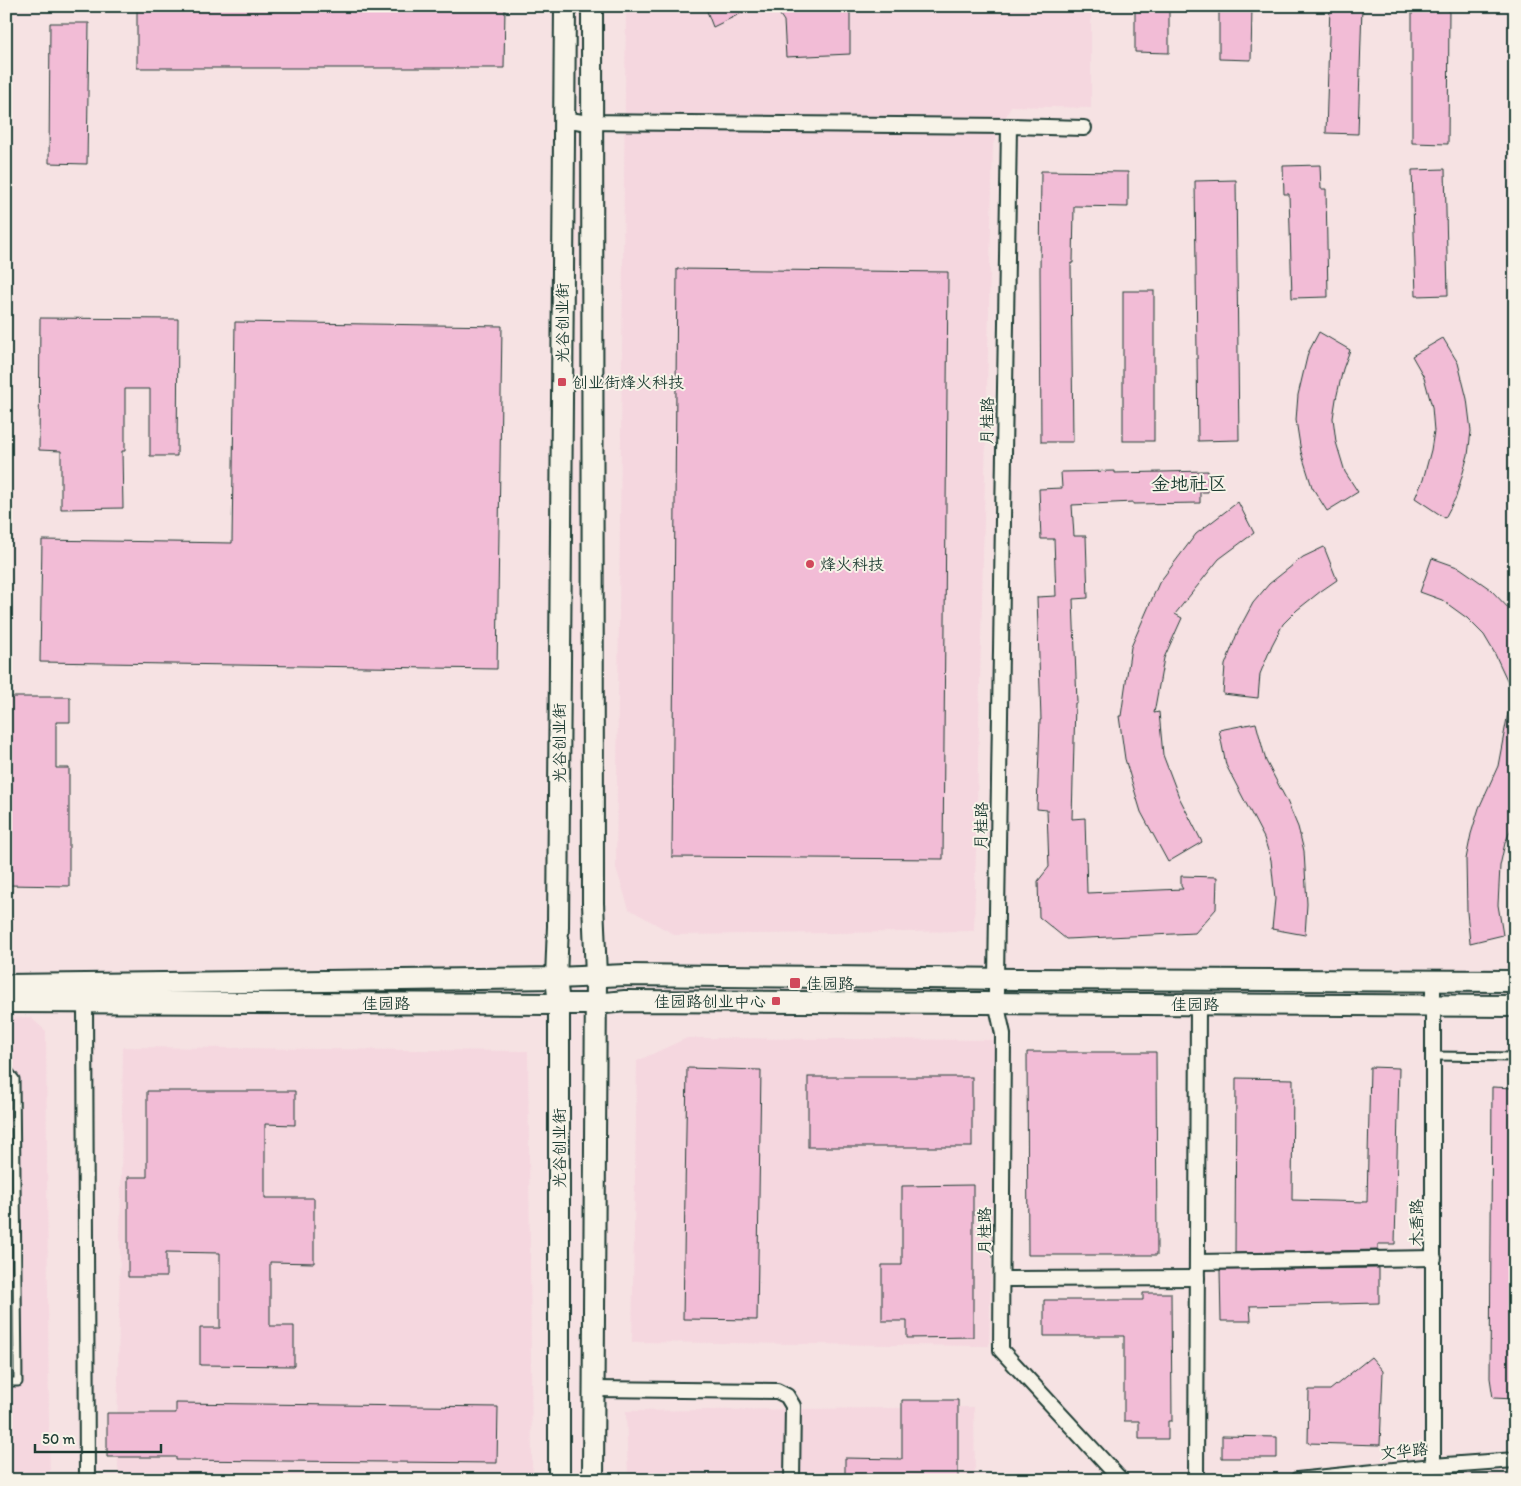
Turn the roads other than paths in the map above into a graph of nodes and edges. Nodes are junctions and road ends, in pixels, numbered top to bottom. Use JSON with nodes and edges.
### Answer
{"nodes":[{"id":1,"x":565,"y":6,"type":"edge"},
{"id":2,"x":592,"y":6,"type":"edge"},
{"id":3,"x":564,"y":119,"type":"junction"},
{"id":4,"x":593,"y":122,"type":"junction"},
{"id":5,"x":1009,"y":126,"type":"junction"},
{"id":6,"x":1084,"y":128,"type":"dead end"},
{"id":7,"x":596,"y":976,"type":"junction"},
{"id":8,"x":556,"y":978,"type":"junction"},
{"id":9,"x":996,"y":978,"type":"junction"},
{"id":10,"x":1433,"y":980,"type":"junction"},
{"id":11,"x":1515,"y":981,"type":"edge"},
{"id":12,"x":6,"y":985,"type":"edge"},
{"id":13,"x":6,"y":1002,"type":"edge"},
{"id":14,"x":85,"y":1002,"type":"junction"},
{"id":15,"x":996,"y":1002,"type":"junction"},
{"id":16,"x":558,"y":1004,"type":"junction"},
{"id":17,"x":596,"y":1004,"type":"junction"},
{"id":18,"x":1198,"y":1004,"type":"junction"},
{"id":19,"x":1433,"y":1006,"type":"junction"},
{"id":20,"x":1515,"y":1006,"type":"edge"},
{"id":21,"x":1434,"y":1056,"type":"junction"},
{"id":22,"x":1515,"y":1057,"type":"edge"},
{"id":23,"x":6,"y":1068,"type":"edge"},
{"id":24,"x":6,"y":1164,"type":"edge"},
{"id":25,"x":16,"y":1164,"type":"junction"},
{"id":26,"x":1434,"y":1258,"type":"junction"},
{"id":27,"x":1197,"y":1262,"type":"junction"},
{"id":28,"x":1197,"y":1278,"type":"junction"},
{"id":29,"x":1002,"y":1279,"type":"junction"},
{"id":30,"x":6,"y":1382,"type":"edge"},
{"id":31,"x":593,"y":1389,"type":"junction"},
{"id":32,"x":1515,"y":1460,"type":"edge"},
{"id":33,"x":1433,"y":1466,"type":"junction"},
{"id":34,"x":87,"y":1480,"type":"edge"},
{"id":35,"x":558,"y":1480,"type":"edge"},
{"id":36,"x":593,"y":1480,"type":"edge"},
{"id":37,"x":792,"y":1480,"type":"edge"},
{"id":38,"x":1121,"y":1480,"type":"edge"},
{"id":39,"x":1196,"y":1480,"type":"edge"},
{"id":40,"x":1297,"y":1480,"type":"edge"}],
"edges":[{"from":1,"to":3,"type":"street","name":"光谷创业街"},
{"from":2,"to":4,"type":"street","name":"光谷创业街"},
{"from":3,"to":4,"type":"street"},
{"from":3,"to":8,"type":"street","name":"光谷创业街"},
{"from":4,"to":5,"type":"street"},
{"from":4,"to":7,"type":"street","name":"光谷创业街"},
{"from":5,"to":6,"type":"street"},
{"from":5,"to":9,"type":"street","name":"月桂路"},
{"from":7,"to":8,"type":"street","name":"佳园路"},
{"from":7,"to":9,"type":"street","name":"佳园路"},
{"from":7,"to":17,"type":"street","name":"光谷创业街"},
{"from":8,"to":12,"type":"street","name":"佳园路"},
{"from":8,"to":16,"type":"street","name":"光谷创业街"},
{"from":9,"to":10,"type":"street","name":"佳园路"},
{"from":9,"to":15,"type":"street","name":"月桂路"},
{"from":10,"to":11,"type":"street","name":"佳园路"},
{"from":10,"to":19,"type":"street","name":"木香路"},
{"from":13,"to":14,"type":"street","name":"佳园路"},
{"from":14,"to":16,"type":"street","name":"佳园路"},
{"from":14,"to":34,"type":"street"},
{"from":15,"to":17,"type":"street","name":"佳园路"},
{"from":15,"to":18,"type":"street","name":"佳园路"},
{"from":15,"to":29,"type":"street","name":"月桂路"},
{"from":16,"to":17,"type":"street","name":"佳园路"},
{"from":16,"to":35,"type":"street","name":"光谷创业街"},
{"from":17,"to":31,"type":"street","name":"光谷创业街"},
{"from":18,"to":19,"type":"street","name":"佳园路"},
{"from":18,"to":27,"type":"street"},
{"from":19,"to":20,"type":"street","name":"佳园路"},
{"from":19,"to":21,"type":"street","name":"木香路"},
{"from":21,"to":22,"type":"lane"},
{"from":21,"to":26,"type":"street","name":"木香路"},
{"from":23,"to":25,"type":"lane"},
{"from":24,"to":25,"type":"lane"},
{"from":25,"to":30,"type":"lane"},
{"from":26,"to":27,"type":"street"},
{"from":26,"to":33,"type":"street","name":"木香路"},
{"from":27,"to":28,"type":"street"},
{"from":28,"to":29,"type":"street"},
{"from":28,"to":39,"type":"street"},
{"from":29,"to":38,"type":"street","name":"月桂路"},
{"from":31,"to":36,"type":"street","name":"光谷创业街"},
{"from":31,"to":37,"type":"street"},
{"from":32,"to":33,"type":"street","name":"文华路"},
{"from":33,"to":40,"type":"street","name":"文华路"}]}
